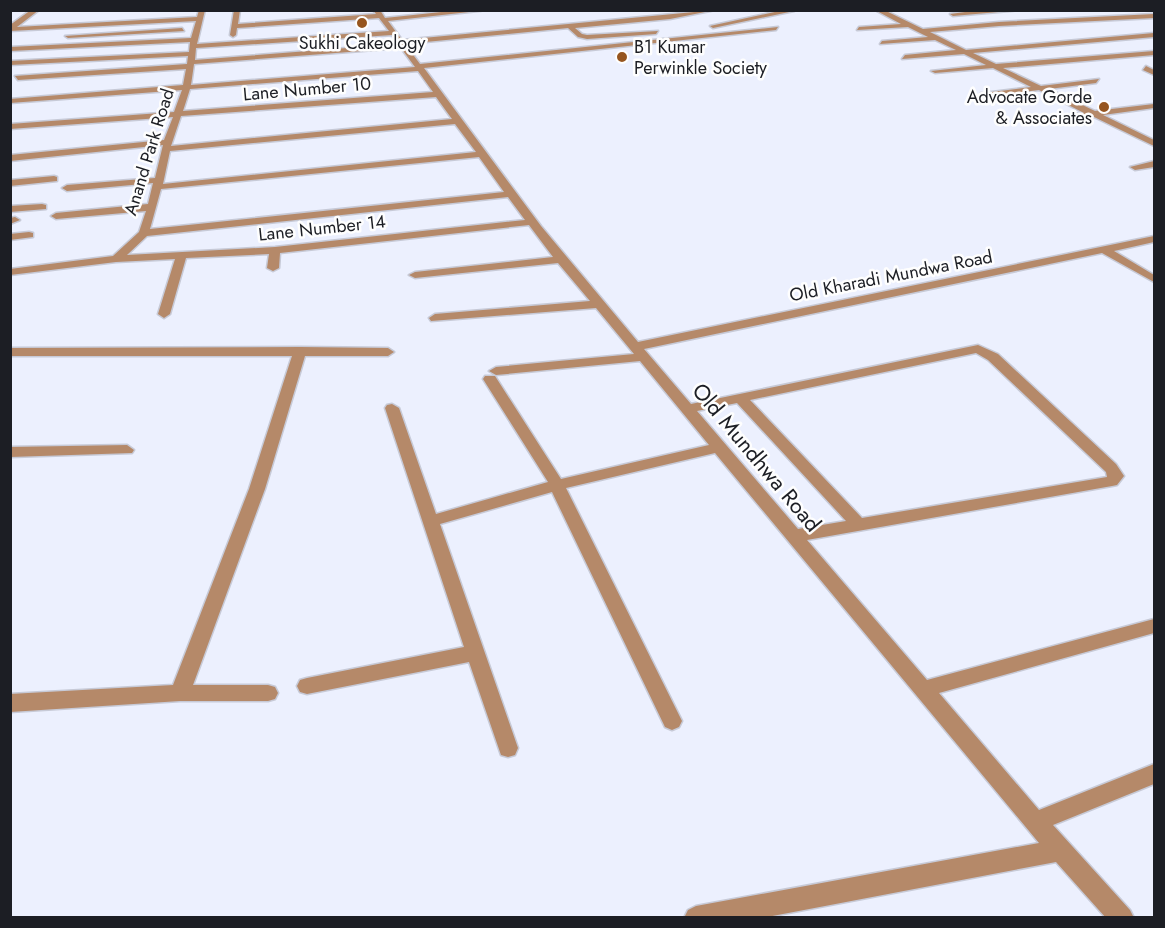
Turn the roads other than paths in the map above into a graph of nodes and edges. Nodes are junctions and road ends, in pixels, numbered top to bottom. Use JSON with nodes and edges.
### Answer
{"nodes":[{"id":1,"x":36,"y":10,"type":"edge"},
{"id":2,"x":237,"y":10,"type":"edge"},
{"id":3,"x":484,"y":10,"type":"edge"},
{"id":4,"x":712,"y":10,"type":"edge"},
{"id":5,"x":791,"y":10,"type":"edge"},
{"id":6,"x":890,"y":10,"type":"edge"},
{"id":7,"x":1019,"y":10,"type":"edge"},
{"id":8,"x":879,"y":11,"type":"edge"},
{"id":9,"x":201,"y":15,"type":"edge"},
{"id":10,"x":380,"y":15,"type":"edge"},
{"id":11,"x":1155,"y":16,"type":"edge"},
{"id":12,"x":568,"y":25,"type":"junction"},
{"id":13,"x":908,"y":25,"type":"junction"},
{"id":14,"x":235,"y":26,"type":"junction"},
{"id":15,"x":10,"y":28,"type":"edge"},
{"id":16,"x":776,"y":28,"type":"dead end"},
{"id":17,"x":197,"y":29,"type":"junction"},
{"id":18,"x":859,"y":29,"type":"dead end"},
{"id":19,"x":922,"y":31,"type":"junction"},
{"id":20,"x":994,"y":32,"type":"dead end"},
{"id":21,"x":234,"y":35,"type":"dead end"},
{"id":22,"x":1155,"y":35,"type":"edge"},
{"id":23,"x":69,"y":36,"type":"dead end"},
{"id":24,"x":936,"y":38,"type":"junction"},
{"id":25,"x":400,"y":40,"type":"junction"},
{"id":26,"x":882,"y":43,"type":"dead end"},
{"id":27,"x":10,"y":49,"type":"edge"},
{"id":28,"x":965,"y":51,"type":"junction"},
{"id":29,"x":1155,"y":52,"type":"edge"},
{"id":30,"x":192,"y":54,"type":"junction"},
{"id":31,"x":905,"y":57,"type":"dead end"},
{"id":32,"x":10,"y":63,"type":"edge"},
{"id":33,"x":994,"y":66,"type":"junction"},
{"id":34,"x":1155,"y":67,"type":"edge"},
{"id":35,"x":420,"y":68,"type":"junction"},
{"id":36,"x":935,"y":72,"type":"dead end"},
{"id":37,"x":1155,"y":73,"type":"edge"},
{"id":38,"x":18,"y":78,"type":"dead end"},
{"id":39,"x":1096,"y":81,"type":"dead end"},
{"id":40,"x":187,"y":87,"type":"junction"},
{"id":41,"x":1040,"y":88,"type":"junction"},
{"id":42,"x":439,"y":94,"type":"junction"},
{"id":43,"x":984,"y":95,"type":"dead end"},
{"id":44,"x":10,"y":101,"type":"edge"},
{"id":45,"x":1155,"y":106,"type":"edge"},
{"id":46,"x":1094,"y":114,"type":"junction"},
{"id":47,"x":178,"y":115,"type":"junction"},
{"id":48,"x":458,"y":121,"type":"junction"},
{"id":49,"x":1038,"y":121,"type":"dead end"},
{"id":50,"x":10,"y":127,"type":"edge"},
{"id":51,"x":1152,"y":140,"type":"edge"},
{"id":52,"x":167,"y":145,"type":"junction"},
{"id":53,"x":483,"y":154,"type":"junction"},
{"id":54,"x":10,"y":158,"type":"edge"},
{"id":55,"x":1155,"y":164,"type":"edge"},
{"id":56,"x":1135,"y":167,"type":"dead end"},
{"id":57,"x":54,"y":179,"type":"dead end"},
{"id":58,"x":10,"y":183,"type":"edge"},
{"id":59,"x":158,"y":183,"type":"junction"},
{"id":60,"x":68,"y":188,"type":"dead end"},
{"id":61,"x":509,"y":194,"type":"junction"},
{"id":62,"x":42,"y":207,"type":"dead end"},
{"id":63,"x":152,"y":207,"type":"junction"},
{"id":64,"x":10,"y":209,"type":"edge"},
{"id":65,"x":56,"y":216,"type":"dead end"},
{"id":66,"x":532,"y":222,"type":"junction"},
{"id":67,"x":144,"y":233,"type":"junction"},
{"id":68,"x":29,"y":236,"type":"dead end"},
{"id":69,"x":10,"y":237,"type":"edge"},
{"id":70,"x":1155,"y":239,"type":"edge"},
{"id":71,"x":275,"y":250,"type":"junction"},
{"id":72,"x":1105,"y":250,"type":"junction"},
{"id":73,"x":182,"y":255,"type":"junction"},
{"id":74,"x":116,"y":259,"type":"junction"},
{"id":75,"x":561,"y":259,"type":"junction"},
{"id":76,"x":273,"y":268,"type":"dead end"},
{"id":77,"x":10,"y":272,"type":"edge"},
{"id":78,"x":415,"y":275,"type":"dead end"},
{"id":79,"x":1155,"y":279,"type":"edge"},
{"id":80,"x":599,"y":304,"type":"junction"},
{"id":81,"x":164,"y":314,"type":"dead end"},
{"id":82,"x":435,"y":318,"type":"dead end"},
{"id":83,"x":300,"y":351,"type":"junction"},
{"id":84,"x":10,"y":352,"type":"edge"},
{"id":85,"x":388,"y":352,"type":"dead end"},
{"id":86,"x":639,"y":352,"type":"junction"},
{"id":87,"x":740,"y":398,"type":"junction"},
{"id":88,"x":392,"y":408,"type":"dead end"},
{"id":89,"x":688,"y":409,"type":"junction"},
{"id":90,"x":719,"y":447,"type":"junction"},
{"id":91,"x":127,"y":450,"type":"dead end"},
{"id":92,"x":10,"y":452,"type":"edge"},
{"id":93,"x":557,"y":485,"type":"junction"},
{"id":94,"x":431,"y":521,"type":"junction"},
{"id":95,"x":858,"y":525,"type":"junction"},
{"id":96,"x":794,"y":536,"type":"junction"},
{"id":97,"x":1155,"y":626,"type":"edge"},
{"id":98,"x":476,"y":653,"type":"junction"},
{"id":99,"x":307,"y":686,"type":"dead end"},
{"id":100,"x":923,"y":689,"type":"junction"},
{"id":101,"x":180,"y":693,"type":"junction"},
{"id":102,"x":268,"y":693,"type":"dead end"},
{"id":103,"x":10,"y":703,"type":"edge"},
{"id":104,"x":672,"y":721,"type":"dead end"},
{"id":105,"x":508,"y":748,"type":"dead end"},
{"id":106,"x":1155,"y":774,"type":"edge"},
{"id":107,"x":1035,"y":822,"type":"junction"},
{"id":108,"x":1059,"y":850,"type":"junction"},
{"id":109,"x":696,"y":918,"type":"edge"},
{"id":110,"x":1122,"y":918,"type":"edge"}],
"edges":[{"from":1,"to":15,"type":"street"},
{"from":2,"to":14,"type":"street"},
{"from":3,"to":10,"type":"street"},
{"from":4,"to":12,"type":"street"},
{"from":5,"to":12,"type":"street"},
{"from":6,"to":8,"type":"street"},
{"from":7,"to":13,"type":"street"},
{"from":8,"to":13,"type":"street"},
{"from":9,"to":15,"type":"street"},
{"from":9,"to":17,"type":"street","name":"Anand Park Road"},
{"from":10,"to":14,"type":"street"},
{"from":10,"to":25,"type":"street","name":"Old Mundhwa Road"},
{"from":11,"to":19,"type":"street"},
{"from":12,"to":25,"type":"street"},
{"from":13,"to":18,"type":"street"},
{"from":13,"to":19,"type":"street"},
{"from":14,"to":21,"type":"street"},
{"from":16,"to":35,"type":"street"},
{"from":17,"to":23,"type":"street"},
{"from":17,"to":30,"type":"street","name":"Anand Park Road"},
{"from":19,"to":24,"type":"street"},
{"from":20,"to":24,"type":"street"},
{"from":22,"to":28,"type":"street"},
{"from":24,"to":26,"type":"street"},
{"from":24,"to":28,"type":"street"},
{"from":25,"to":30,"type":"street"},
{"from":25,"to":30,"type":"street"},
{"from":25,"to":35,"type":"street","name":"Old Mundhwa Road"},
{"from":27,"to":30,"type":"street"},
{"from":28,"to":31,"type":"street"},
{"from":28,"to":33,"type":"street"},
{"from":29,"to":33,"type":"street"},
{"from":30,"to":32,"type":"street"},
{"from":30,"to":38,"type":"street"},
{"from":30,"to":40,"type":"street","name":"Anand Park Road"},
{"from":33,"to":36,"type":"street"},
{"from":33,"to":41,"type":"street"},
{"from":34,"to":37,"type":"street"},
{"from":35,"to":40,"type":"street"},
{"from":35,"to":42,"type":"street","name":"Old Mundhwa Road"},
{"from":39,"to":41,"type":"street"},
{"from":40,"to":44,"type":"street"},
{"from":40,"to":47,"type":"street","name":"Anand Park Road"},
{"from":41,"to":43,"type":"street"},
{"from":41,"to":46,"type":"street"},
{"from":42,"to":47,"type":"street","name":"Lane Number 10"},
{"from":42,"to":48,"type":"street","name":"Old Mundhwa Road"},
{"from":45,"to":46,"type":"street"},
{"from":46,"to":49,"type":"street"},
{"from":46,"to":51,"type":"street"},
{"from":47,"to":50,"type":"street","name":"Lane Number 10"},
{"from":47,"to":52,"type":"street","name":"Anand Park Road"},
{"from":48,"to":52,"type":"street"},
{"from":48,"to":53,"type":"street","name":"Old Mundhwa Road"},
{"from":52,"to":54,"type":"street"},
{"from":52,"to":59,"type":"street","name":"Anand Park Road"},
{"from":53,"to":59,"type":"street"},
{"from":53,"to":61,"type":"street","name":"Old Mundhwa Road"},
{"from":55,"to":56,"type":"street"},
{"from":57,"to":58,"type":"street"},
{"from":59,"to":60,"type":"street"},
{"from":59,"to":63,"type":"street","name":"Anand Park Road"},
{"from":61,"to":66,"type":"street","name":"Old Mundhwa Road"},
{"from":61,"to":67,"type":"street"},
{"from":62,"to":64,"type":"street"},
{"from":63,"to":65,"type":"street"},
{"from":63,"to":67,"type":"street","name":"Anand Park Road"},
{"from":66,"to":71,"type":"street","name":"Lane Number 14"},
{"from":66,"to":75,"type":"street","name":"Old Mundhwa Road"},
{"from":67,"to":74,"type":"street","name":"Anand Park Road"},
{"from":68,"to":69,"type":"street"},
{"from":70,"to":72,"type":"street","name":"Old Kharadi Mundwa Road"},
{"from":71,"to":73,"type":"street","name":"Lane Number 14"},
{"from":71,"to":76,"type":"street"},
{"from":72,"to":79,"type":"street"},
{"from":72,"to":86,"type":"street","name":"Old Kharadi Mundwa Road"},
{"from":73,"to":74,"type":"street","name":"Lane Number 14"},
{"from":73,"to":81,"type":"street"},
{"from":74,"to":77,"type":"street"},
{"from":75,"to":78,"type":"street"},
{"from":75,"to":80,"type":"street","name":"Old Mundhwa Road"},
{"from":80,"to":82,"type":"street"},
{"from":80,"to":86,"type":"street","name":"Old Mundhwa Road"},
{"from":83,"to":84,"type":"street"},
{"from":83,"to":85,"type":"street"},
{"from":83,"to":101,"type":"street"},
{"from":86,"to":89,"type":"street","name":"Old Mundhwa Road"},
{"from":86,"to":93,"type":"street","name":"Old Kharadi Mundwa Road"},
{"from":87,"to":89,"type":"street"},
{"from":87,"to":95,"type":"street"},
{"from":87,"to":95,"type":"street"},
{"from":88,"to":94,"type":"street"},
{"from":89,"to":90,"type":"street","name":"Old Mundhwa Road"},
{"from":90,"to":93,"type":"street"},
{"from":90,"to":96,"type":"street","name":"Old Mundhwa Road"},
{"from":91,"to":92,"type":"street"},
{"from":93,"to":94,"type":"street"},
{"from":93,"to":104,"type":"street"},
{"from":94,"to":98,"type":"street"},
{"from":95,"to":96,"type":"street"},
{"from":96,"to":100,"type":"street","name":"Old Mundhwa Road"},
{"from":97,"to":100,"type":"street"},
{"from":98,"to":99,"type":"street"},
{"from":98,"to":105,"type":"street"},
{"from":100,"to":107,"type":"street","name":"Old Mundhwa Road"},
{"from":101,"to":102,"type":"street"},
{"from":101,"to":103,"type":"street"},
{"from":106,"to":107,"type":"street"},
{"from":107,"to":108,"type":"street","name":"Old Mundhwa Road"},
{"from":108,"to":109,"type":"street"},
{"from":108,"to":110,"type":"street","name":"Old Mundhwa Road"}]}
